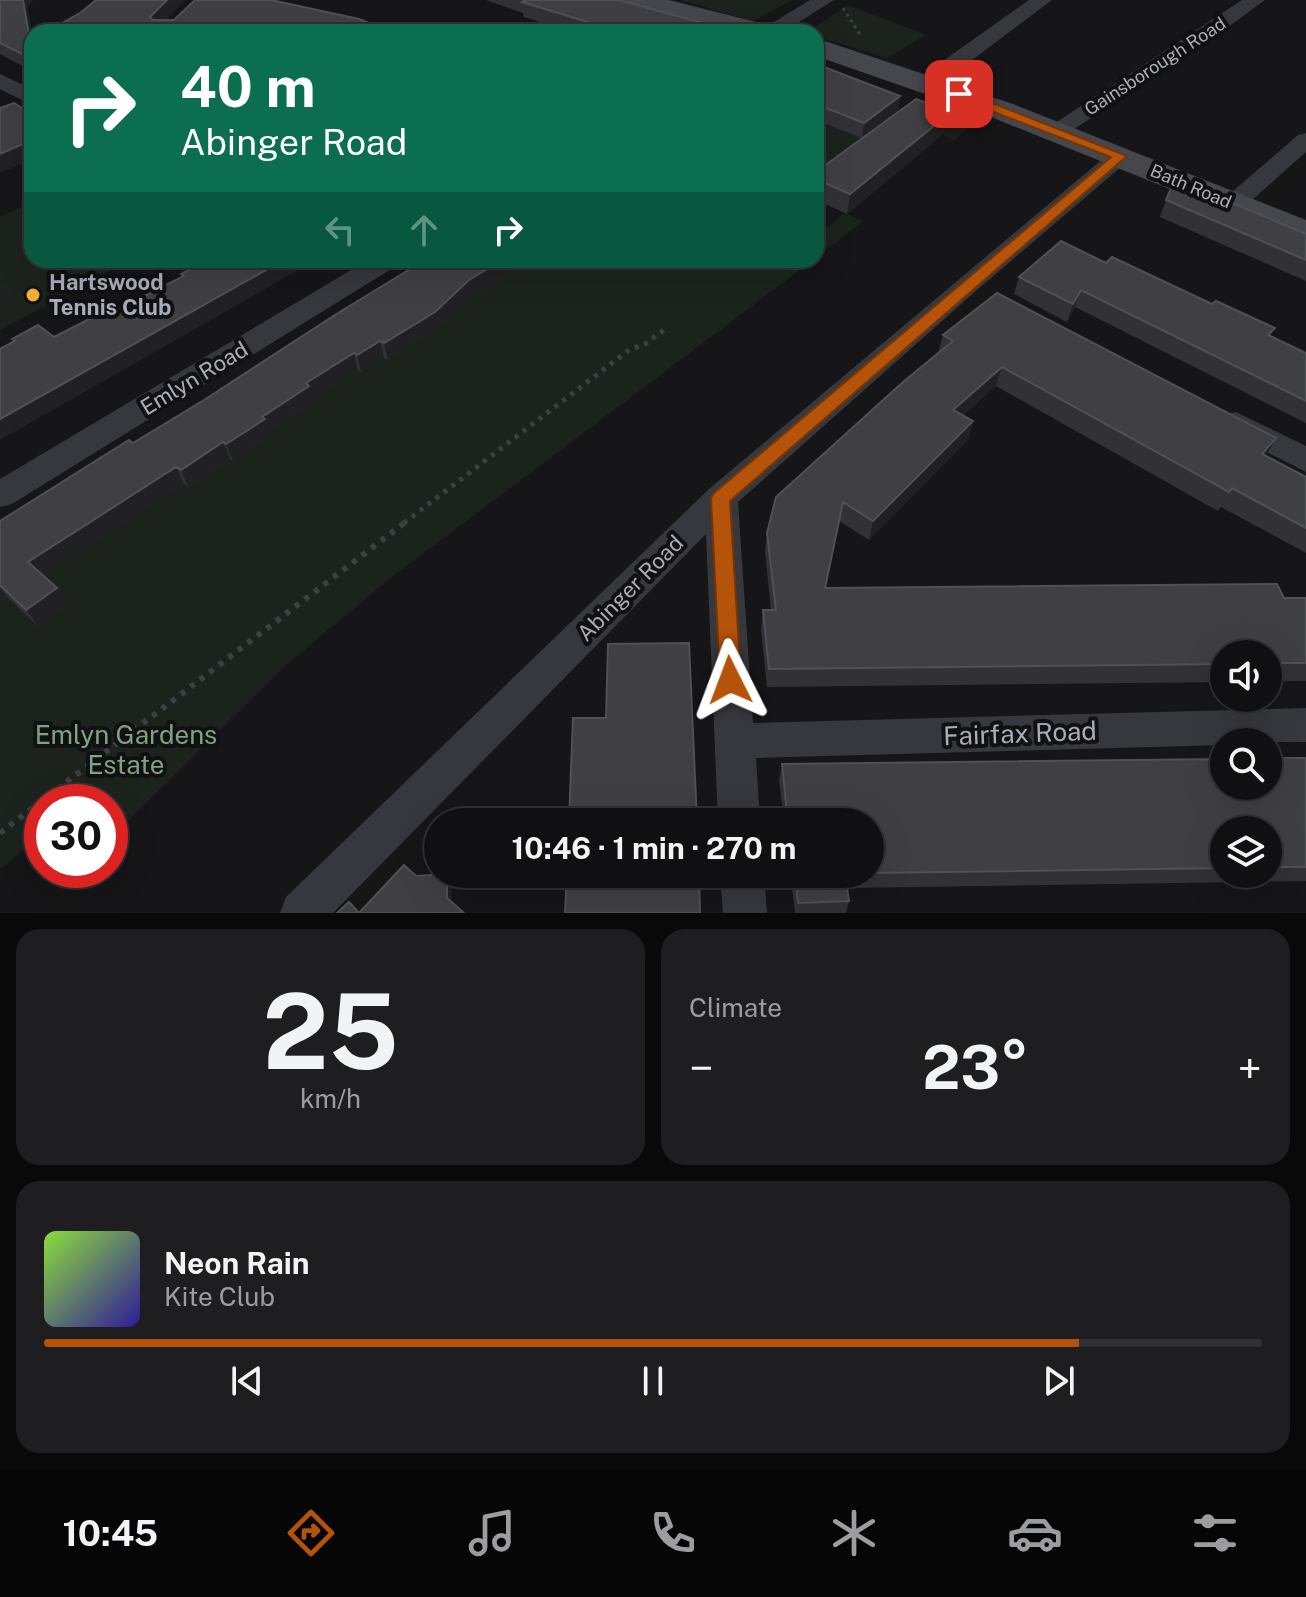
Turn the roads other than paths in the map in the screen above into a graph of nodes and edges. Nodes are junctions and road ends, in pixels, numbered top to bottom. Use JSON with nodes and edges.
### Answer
{"nodes":[{"id":1,"x":637,"y":0,"type":"edge"},
{"id":2,"x":824,"y":0,"type":"edge"},
{"id":3,"x":1042,"y":0,"type":"edge"},
{"id":4,"x":1255,"y":0,"type":"edge"},
{"id":5,"x":733,"y":24,"type":"edge"},
{"id":6,"x":780,"y":24,"type":"edge"},
{"id":7,"x":824,"y":50,"type":"edge"},
{"id":8,"x":0,"y":80,"type":"edge"},
{"id":9,"x":934,"y":86,"type":"junction"},
{"id":10,"x":24,"y":95,"type":"edge"},
{"id":11,"x":24,"y":105,"type":"edge"},
{"id":12,"x":11,"y":112,"type":"edge"},
{"id":13,"x":1055,"y":131,"type":"junction"},
{"id":14,"x":1306,"y":140,"type":"edge"},
{"id":15,"x":1120,"y":156,"type":"junction"},
{"id":16,"x":1234,"y":203,"type":"junction"},
{"id":17,"x":1306,"y":233,"type":"edge"},
{"id":18,"x":374,"y":268,"type":"edge"},
{"id":19,"x":1207,"y":409,"type":"edge"},
{"id":20,"x":1306,"y":460,"type":"edge"},
{"id":21,"x":0,"y":495,"type":"edge"},
{"id":22,"x":721,"y":498,"type":"junction"},
{"id":23,"x":1306,"y":725,"type":"edge"},
{"id":24,"x":734,"y":741,"type":"junction"},
{"id":25,"x":738,"y":808,"type":"edge"},
{"id":26,"x":743,"y":888,"type":"edge"},
{"id":27,"x":302,"y":913,"type":"edge"},
{"id":28,"x":745,"y":913,"type":"edge"}],
"edges":[{"from":1,"to":5,"type":"main road"},
{"from":2,"to":6,"type":"street"},
{"from":3,"to":9,"type":"street"},
{"from":4,"to":13,"type":"street","name":"Gainsborough Road"},
{"from":7,"to":9,"type":"main road","name":"Bath Road"},
{"from":8,"to":10,"type":"street"},
{"from":9,"to":13,"type":"main road","name":"Bath Road"},
{"from":11,"to":12,"type":"street"},
{"from":13,"to":15,"type":"main road","name":"Bath Road"},
{"from":14,"to":16,"type":"street"},
{"from":15,"to":16,"type":"main road","name":"Bath Road"},
{"from":15,"to":22,"type":"street","name":"Abinger Road"},
{"from":16,"to":17,"type":"main road","name":"Bath Road"},
{"from":18,"to":21,"type":"street","name":"Emlyn Road"},
{"from":19,"to":20,"type":"street"},
{"from":22,"to":24,"type":"street"},
{"from":22,"to":27,"type":"street","name":"Abinger Road"},
{"from":23,"to":24,"type":"street","name":"Fairfax Road"},
{"from":24,"to":25,"type":"street"},
{"from":26,"to":28,"type":"street"}]}
